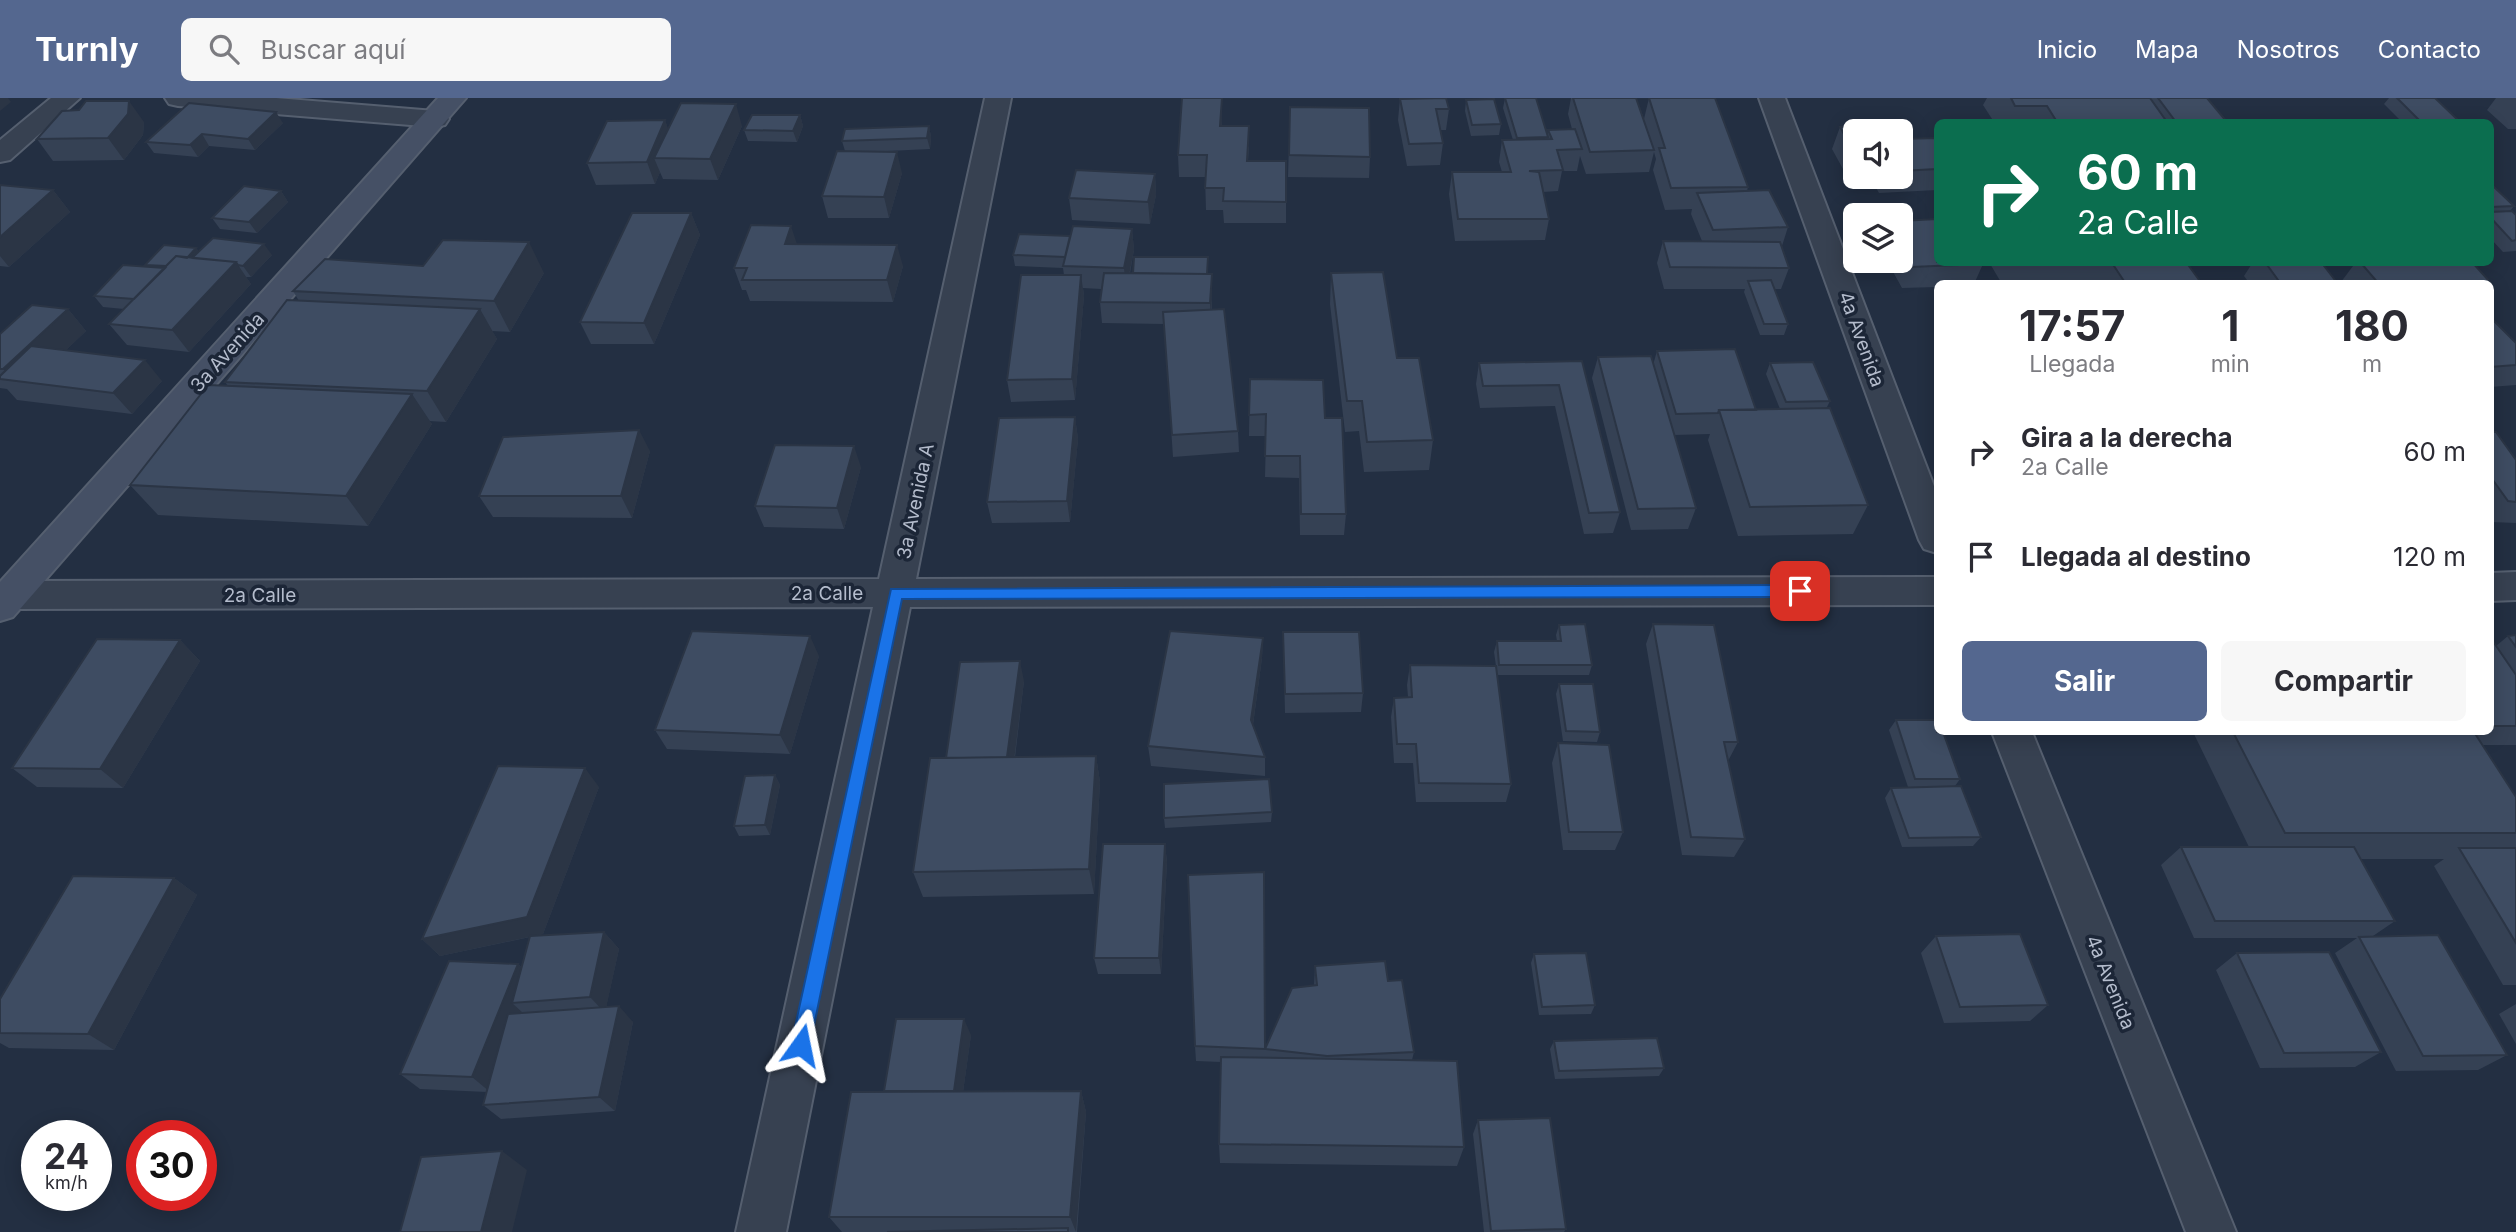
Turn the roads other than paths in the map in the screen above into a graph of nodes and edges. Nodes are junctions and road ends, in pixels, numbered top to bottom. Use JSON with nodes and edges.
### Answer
{"nodes":[{"id":1,"x":67,"y":98,"type":"edge"},
{"id":2,"x":178,"y":98,"type":"edge"},
{"id":3,"x":998,"y":98,"type":"edge"},
{"id":4,"x":1772,"y":98,"type":"edge"},
{"id":5,"x":444,"y":108,"type":"edge"},
{"id":6,"x":0,"y":154,"type":"edge"},
{"id":7,"x":1934,"y":532,"type":"edge"},
{"id":8,"x":2516,"y":586,"type":"edge"},
{"id":9,"x":2494,"y":587,"type":"edge"},
{"id":10,"x":1934,"y":591,"type":"edge"},
{"id":11,"x":896,"y":593,"type":"junction"},
{"id":12,"x":5,"y":601,"type":"edge"},
{"id":13,"x":2013,"y":735,"type":"edge"},
{"id":14,"x":761,"y":1232,"type":"edge"},
{"id":15,"x":2211,"y":1232,"type":"edge"}],
"edges":[{"from":1,"to":6,"type":"street"},
{"from":2,"to":5,"type":"street"},
{"from":3,"to":11,"type":"street","name":"3a Avenida A"},
{"from":4,"to":7,"type":"street","name":"4a Avenida"},
{"from":5,"to":12,"type":"street","name":"3a Avenida"},
{"from":8,"to":9,"type":"street"},
{"from":10,"to":11,"type":"street","name":"2a Calle"},
{"from":11,"to":12,"type":"street","name":"2a Calle"},
{"from":11,"to":14,"type":"street","name":"3a Avenida A"},
{"from":13,"to":15,"type":"street","name":"4a Avenida"}]}
